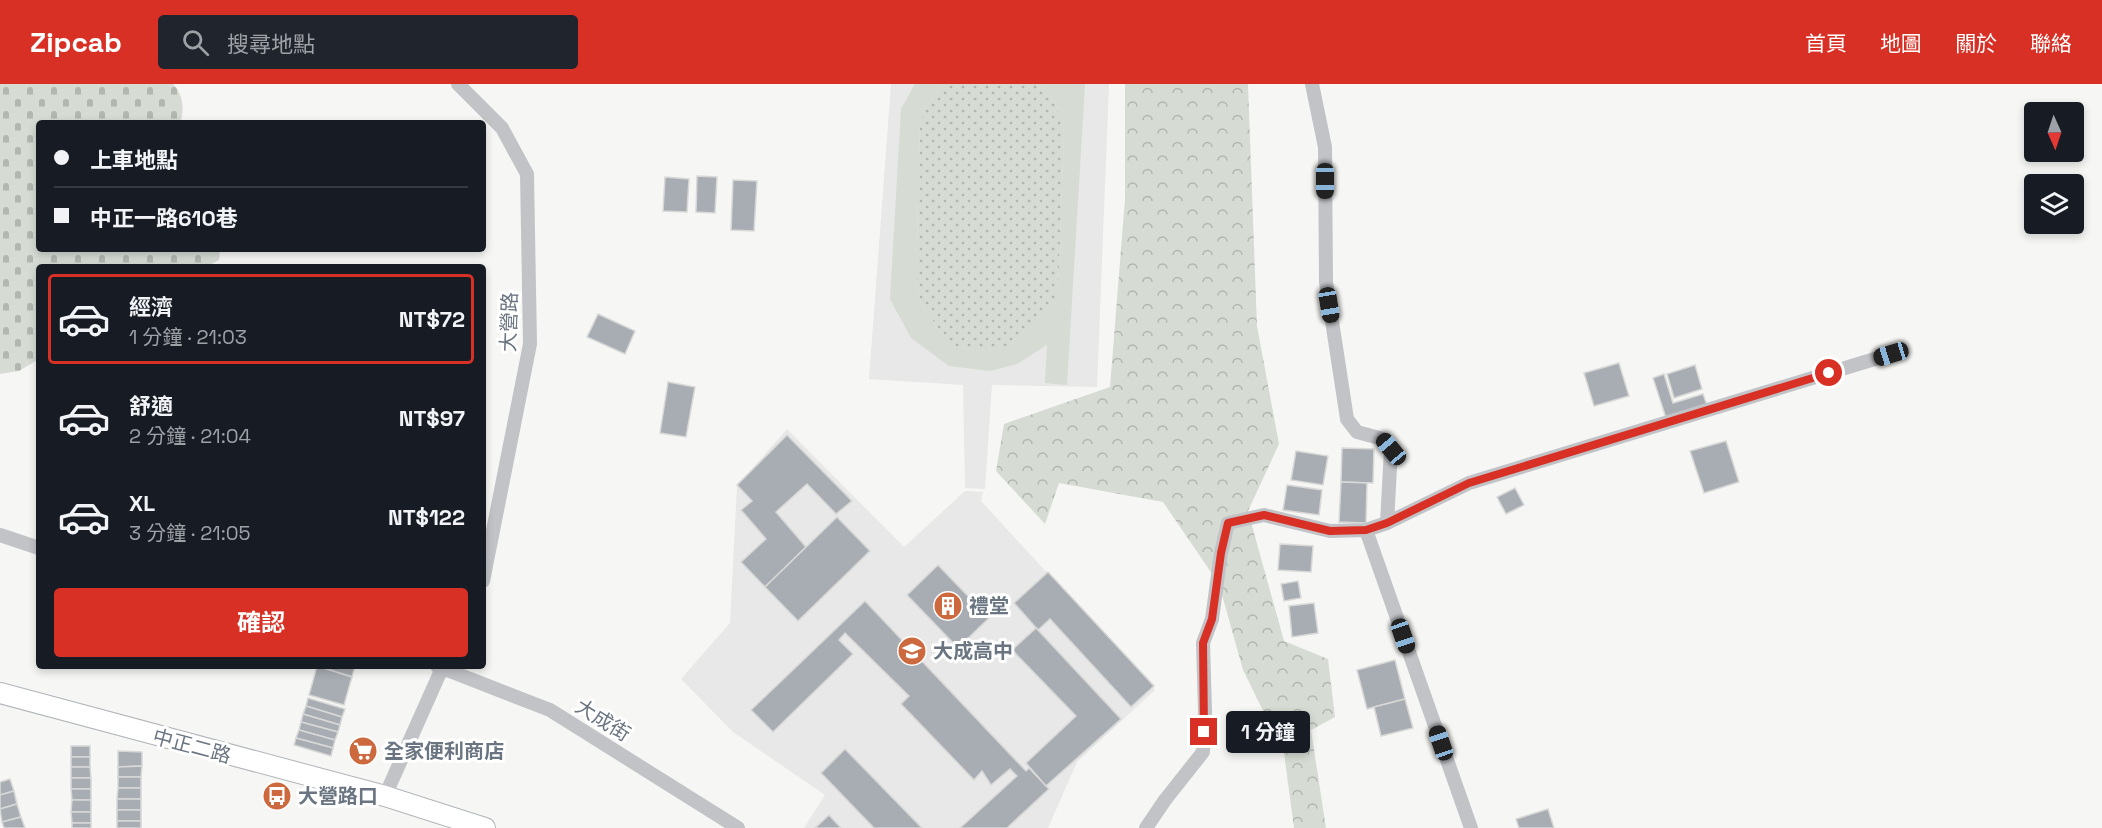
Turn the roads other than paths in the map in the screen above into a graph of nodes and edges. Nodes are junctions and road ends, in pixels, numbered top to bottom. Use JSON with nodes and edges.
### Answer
{"nodes":[{"id":1,"x":458,"y":84,"type":"edge"},
{"id":2,"x":1312,"y":84,"type":"edge"},
{"id":3,"x":1891,"y":354,"type":"dead end"},
{"id":4,"x":1387,"y":523,"type":"junction"},
{"id":5,"x":1366,"y":530,"type":"junction"},
{"id":6,"x":0,"y":535,"type":"edge"},
{"id":7,"x":36,"y":547,"type":"edge"},
{"id":8,"x":486,"y":566,"type":"edge"},
{"id":9,"x":440,"y":669,"type":"edge"},
{"id":10,"x":448,"y":669,"type":"edge"},
{"id":11,"x":0,"y":693,"type":"edge"},
{"id":12,"x":385,"y":796,"type":"junction"},
{"id":13,"x":485,"y":828,"type":"edge"},
{"id":14,"x":738,"y":828,"type":"edge"},
{"id":15,"x":1146,"y":828,"type":"edge"},
{"id":16,"x":1471,"y":828,"type":"edge"}],
"edges":[{"from":1,"to":8,"type":"street","name":"大營路"},
{"from":2,"to":4,"type":"street"},
{"from":3,"to":4,"type":"street"},
{"from":4,"to":5,"type":"street"},
{"from":5,"to":15,"type":"street"},
{"from":5,"to":16,"type":"street"},
{"from":6,"to":7,"type":"street"},
{"from":9,"to":12,"type":"street"},
{"from":10,"to":14,"type":"street","name":"大成街"},
{"from":11,"to":12,"type":"main road","name":"中正二路"},
{"from":12,"to":13,"type":"main road","name":"中正二路"}]}
